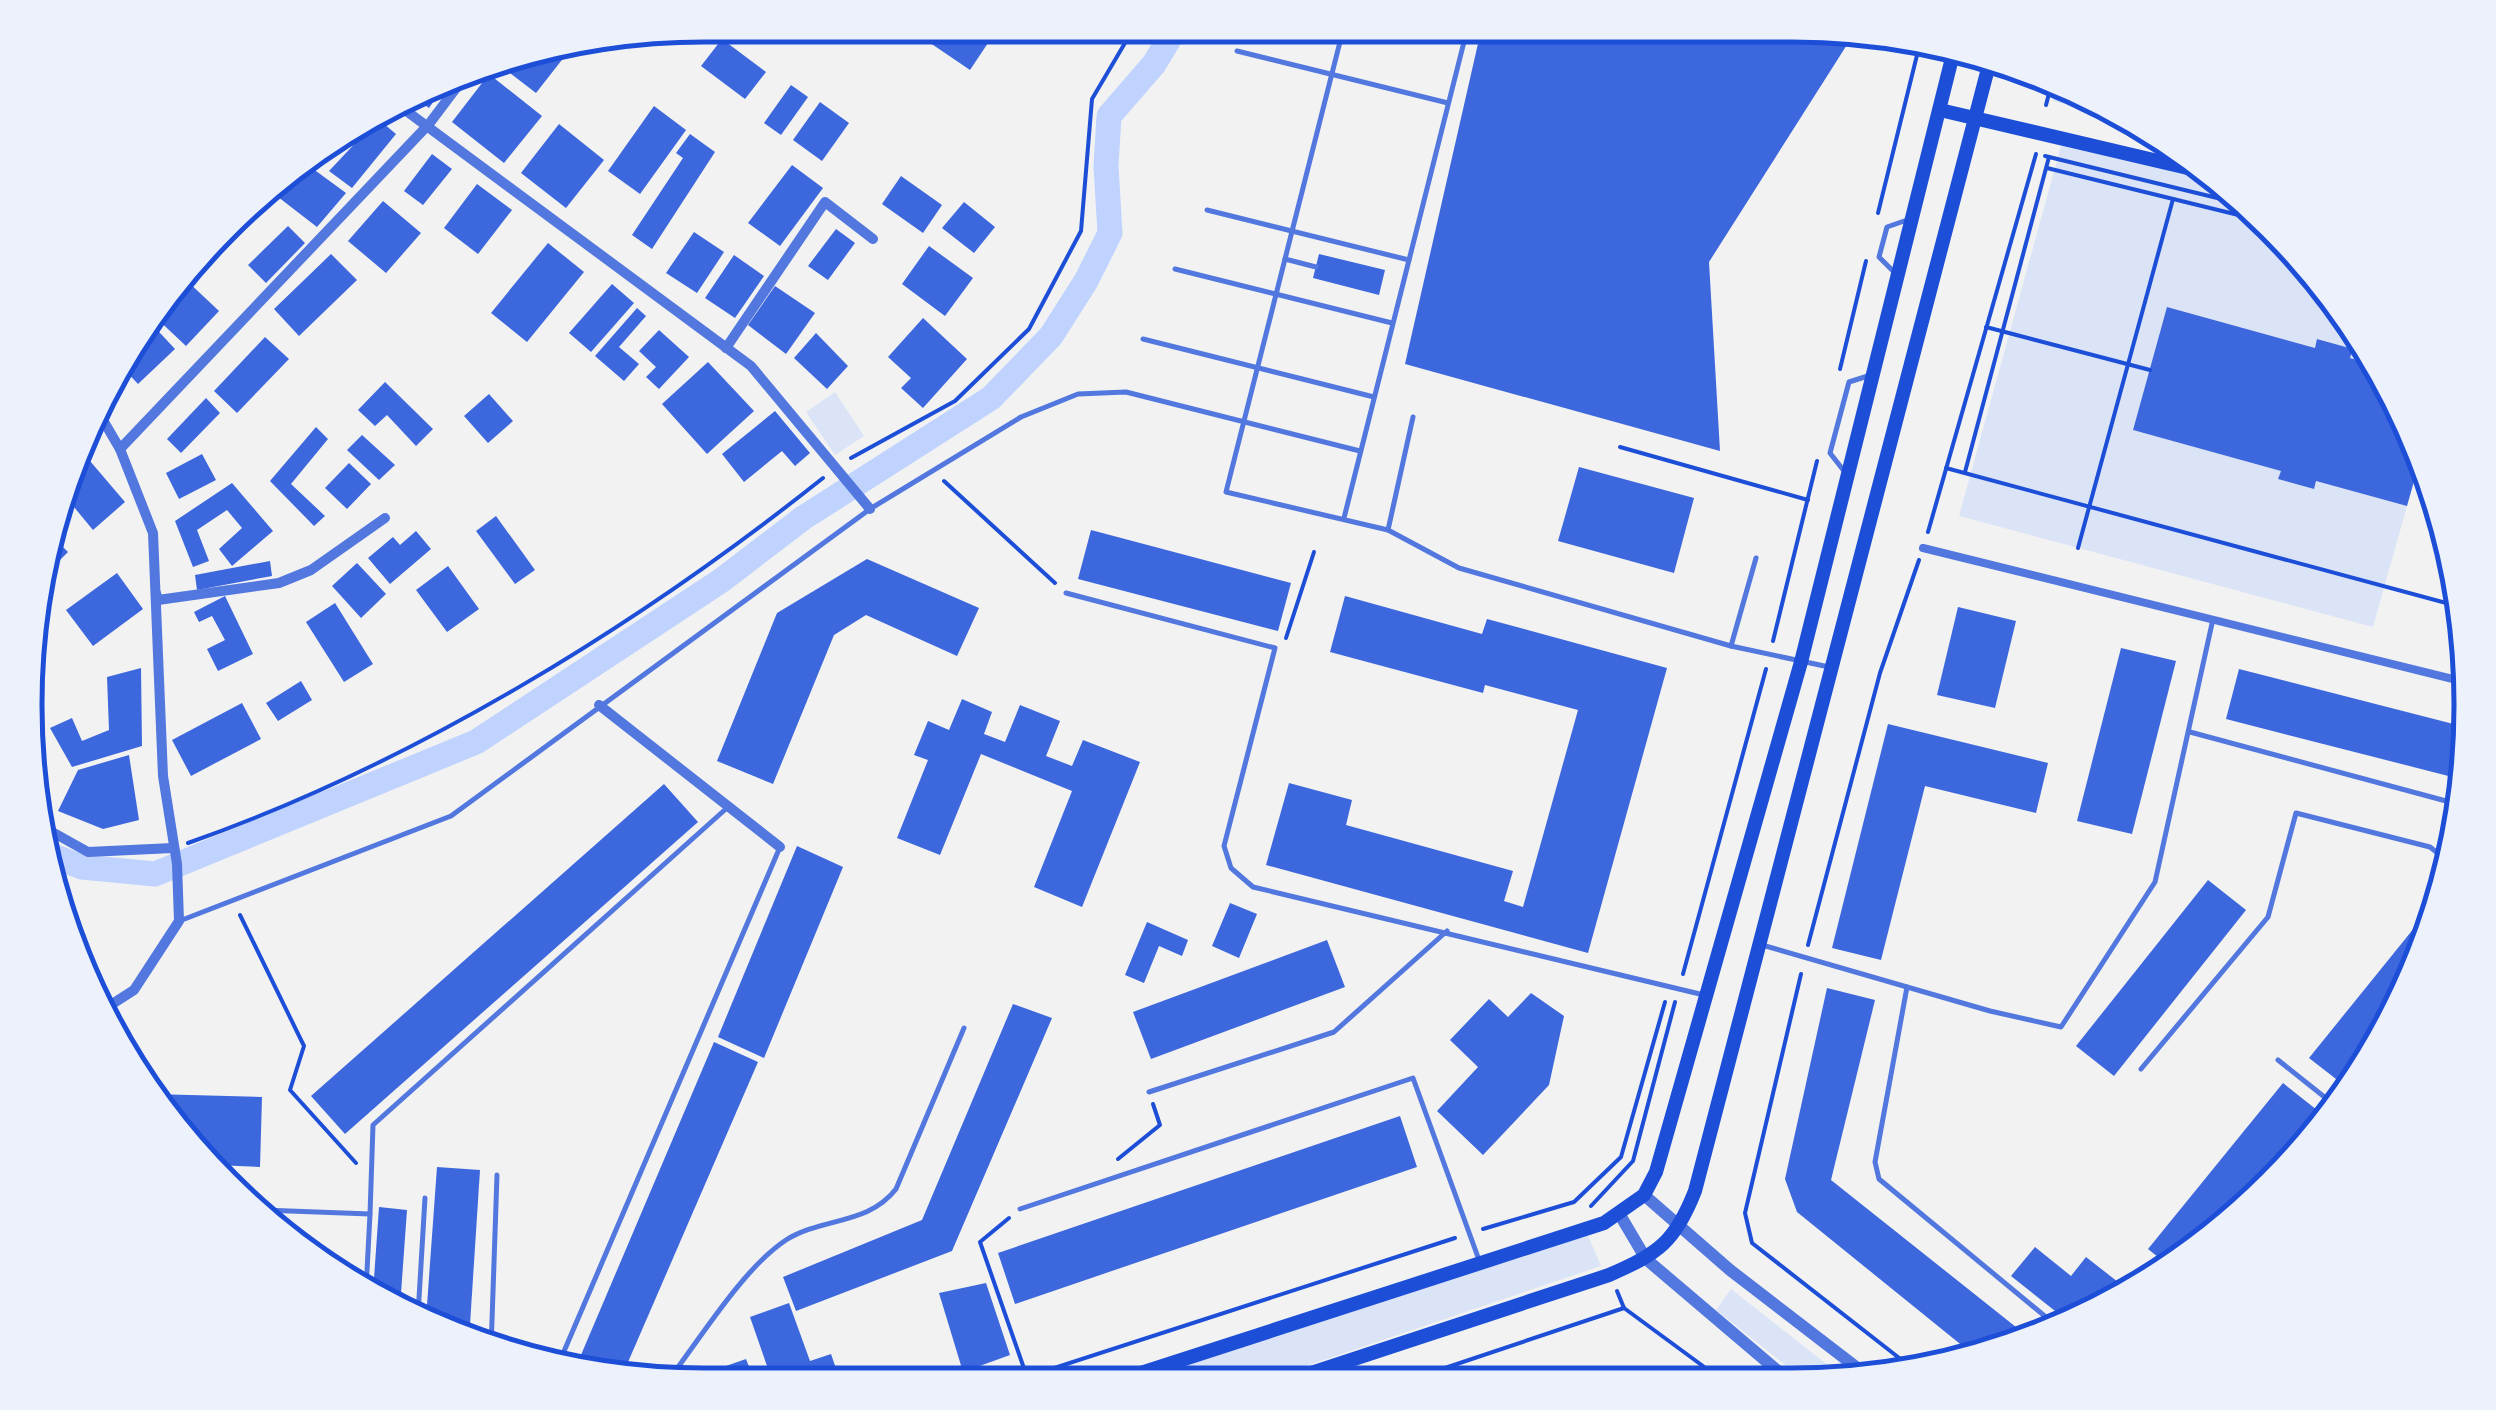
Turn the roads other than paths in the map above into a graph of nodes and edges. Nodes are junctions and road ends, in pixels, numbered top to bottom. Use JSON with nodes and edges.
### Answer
{"nodes":[{"id":1,"x":1340,"y":42,"type":"edge"},
{"id":2,"x":1464,"y":42,"type":"edge"},
{"id":3,"x":1237,"y":51,"type":"dead end"},
{"id":4,"x":1951,"y":62,"type":"edge"},
{"id":5,"x":1987,"y":73,"type":"edge"},
{"id":6,"x":1332,"y":74,"type":"junction"},
{"id":7,"x":452,"y":93,"type":"edge"},
{"id":8,"x":1448,"y":103,"type":"junction"},
{"id":9,"x":1940,"y":110,"type":"junction"},
{"id":10,"x":410,"y":112,"type":"edge"},
{"id":11,"x":1975,"y":119,"type":"junction"},
{"id":12,"x":429,"y":124,"type":"junction"},
{"id":13,"x":2174,"y":165,"type":"edge"},
{"id":14,"x":1207,"y":210,"type":"dead end"},
{"id":15,"x":1913,"y":218,"type":"junction"},
{"id":16,"x":1292,"y":231,"type":"junction"},
{"id":17,"x":873,"y":238,"type":"dead end"},
{"id":18,"x":1285,"y":259,"type":"junction"},
{"id":19,"x":1409,"y":260,"type":"junction"},
{"id":20,"x":1316,"y":266,"type":"dead end"},
{"id":21,"x":1175,"y":270,"type":"dead end"},
{"id":22,"x":1898,"y":276,"type":"junction"},
{"id":23,"x":1276,"y":294,"type":"junction"},
{"id":24,"x":1392,"y":324,"type":"junction"},
{"id":25,"x":1143,"y":340,"type":"dead end"},
{"id":26,"x":726,"y":348,"type":"junction"},
{"id":27,"x":1258,"y":368,"type":"junction"},
{"id":28,"x":1874,"y":374,"type":"junction"},
{"id":29,"x":1374,"y":396,"type":"junction"},
{"id":30,"x":1414,"y":416,"type":"dead end"},
{"id":31,"x":1244,"y":422,"type":"junction"},
{"id":32,"x":105,"y":424,"type":"edge"},
{"id":33,"x":120,"y":449,"type":"junction"},
{"id":34,"x":1360,"y":451,"type":"junction"},
{"id":35,"x":1848,"y":475,"type":"junction"},
{"id":36,"x":869,"y":509,"type":"junction"},
{"id":37,"x":385,"y":518,"type":"dead end"},
{"id":38,"x":1343,"y":519,"type":"junction"},
{"id":39,"x":1388,"y":530,"type":"junction"},
{"id":40,"x":1923,"y":548,"type":"road end"},
{"id":41,"x":1756,"y":558,"type":"dead end"},
{"id":42,"x":156,"y":587,"type":"junction"},
{"id":43,"x":1066,"y":593,"type":"road end"},
{"id":44,"x":2213,"y":619,"type":"junction"},
{"id":45,"x":1731,"y":646,"type":"junction"},
{"id":46,"x":1801,"y":662,"type":"junction"},
{"id":47,"x":1832,"y":668,"type":"junction"},
{"id":48,"x":2453,"y":680,"type":"edge"},
{"id":49,"x":599,"y":705,"type":"junction"},
{"id":50,"x":2190,"y":732,"type":"junction"},
{"id":51,"x":2447,"y":800,"type":"edge"},
{"id":52,"x":728,"y":807,"type":"junction"},
{"id":53,"x":55,"y":834,"type":"edge"},
{"id":54,"x":780,"y":847,"type":"joint"},
{"id":55,"x":172,"y":848,"type":"junction"},
{"id":56,"x":2437,"y":853,"type":"edge"},
{"id":57,"x":179,"y":921,"type":"junction"},
{"id":58,"x":1446,"y":931,"type":"junction"},
{"id":59,"x":1760,"y":944,"type":"junction"},
{"id":60,"x":1907,"y":987,"type":"junction"},
{"id":61,"x":1707,"y":996,"type":"junction"},
{"id":62,"x":114,"y":1003,"type":"edge"},
{"id":63,"x":964,"y":1028,"type":"dead end"},
{"id":64,"x":2278,"y":1060,"type":"dead end"},
{"id":65,"x":2141,"y":1069,"type":"dead end"},
{"id":66,"x":1149,"y":1092,"type":"road end"},
{"id":67,"x":2325,"y":1097,"type":"edge"},
{"id":68,"x":496,"y":1176,"type":"dead end"},
{"id":69,"x":1644,"y":1194,"type":"junction"},
{"id":70,"x":425,"y":1198,"type":"dead end"},
{"id":71,"x":1020,"y":1209,"type":"road end"},
{"id":72,"x":277,"y":1211,"type":"edge"},
{"id":73,"x":370,"y":1214,"type":"junction"},
{"id":74,"x":1620,"y":1216,"type":"junction"},
{"id":75,"x":1681,"y":1228,"type":"junction"},
{"id":76,"x":1646,"y":1258,"type":"junction"},
{"id":77,"x":1480,"y":1262,"type":"junction"},
{"id":78,"x":367,"y":1275,"type":"edge"},
{"id":79,"x":419,"y":1302,"type":"edge"},
{"id":80,"x":2046,"y":1317,"type":"edge"},
{"id":81,"x":492,"y":1332,"type":"edge"},
{"id":82,"x":563,"y":1352,"type":"edge"},
{"id":83,"x":1853,"y":1364,"type":"edge"},
{"id":84,"x":679,"y":1367,"type":"edge"},
{"id":85,"x":1159,"y":1368,"type":"edge"},
{"id":86,"x":1328,"y":1368,"type":"edge"},
{"id":87,"x":1773,"y":1368,"type":"edge"}],
"edges":[{"from":1,"to":6,"type":"lane"},
{"from":2,"to":8,"type":"lane"},
{"from":3,"to":6,"type":"lane"},
{"from":4,"to":9,"type":"main road"},
{"from":5,"to":11,"type":"main road"},
{"from":6,"to":8,"type":"lane"},
{"from":6,"to":16,"type":"lane"},
{"from":7,"to":12,"type":"street"},
{"from":8,"to":19,"type":"lane"},
{"from":9,"to":11,"type":"main road"},
{"from":9,"to":15,"type":"main road"},
{"from":10,"to":12,"type":"street"},
{"from":11,"to":13,"type":"main road"},
{"from":11,"to":47,"type":"main road"},
{"from":12,"to":26,"type":"street"},
{"from":12,"to":33,"type":"street"},
{"from":14,"to":16,"type":"lane"},
{"from":15,"to":22,"type":"main road"},
{"from":15,"to":22,"type":"lane"},
{"from":16,"to":18,"type":"lane"},
{"from":16,"to":19,"type":"lane"},
{"from":17,"to":26,"type":"street"},
{"from":18,"to":20,"type":"lane"},
{"from":18,"to":23,"type":"lane"},
{"from":19,"to":24,"type":"lane"},
{"from":21,"to":23,"type":"lane"},
{"from":22,"to":28,"type":"main road"},
{"from":23,"to":24,"type":"lane"},
{"from":23,"to":27,"type":"lane"},
{"from":24,"to":29,"type":"lane"},
{"from":25,"to":27,"type":"lane"},
{"from":26,"to":36,"type":"street"},
{"from":27,"to":29,"type":"lane"},
{"from":27,"to":31,"type":"lane"},
{"from":28,"to":35,"type":"main road"},
{"from":28,"to":35,"type":"lane"},
{"from":29,"to":34,"type":"lane"},
{"from":30,"to":39,"type":"lane"},
{"from":31,"to":34,"type":"lane"},
{"from":31,"to":36,"type":"lane"},
{"from":31,"to":38,"type":"lane"},
{"from":32,"to":33,"type":"street"},
{"from":33,"to":42,"type":"street"},
{"from":34,"to":38,"type":"lane"},
{"from":35,"to":46,"type":"main road"},
{"from":36,"to":49,"type":"lane"},
{"from":37,"to":42,"type":"street"},
{"from":38,"to":39,"type":"lane"},
{"from":39,"to":45,"type":"lane"},
{"from":40,"to":44,"type":"street"},
{"from":41,"to":45,"type":"lane"},
{"from":42,"to":55,"type":"street"},
{"from":43,"to":58,"type":"lane"},
{"from":44,"to":48,"type":"street"},
{"from":44,"to":50,"type":"lane"},
{"from":45,"to":46,"type":"lane"},
{"from":46,"to":47,"type":"lane"},
{"from":46,"to":61,"type":"main road"},
{"from":47,"to":59,"type":"main road"},
{"from":49,"to":52,"type":"street"},
{"from":49,"to":57,"type":"lane"},
{"from":50,"to":51,"type":"lane"},
{"from":50,"to":60,"type":"lane"},
{"from":52,"to":54,"type":"street"},
{"from":52,"to":73,"type":"lane"},
{"from":53,"to":55,"type":"street"},
{"from":54,"to":82,"type":"lane"},
{"from":55,"to":57,"type":"street"},
{"from":56,"to":65,"type":"lane"},
{"from":57,"to":62,"type":"street"},
{"from":58,"to":61,"type":"lane"},
{"from":58,"to":66,"type":"lane"},
{"from":59,"to":60,"type":"lane"},
{"from":59,"to":75,"type":"main road"},
{"from":60,"to":80,"type":"lane"},
{"from":61,"to":69,"type":"main road"},
{"from":63,"to":84,"type":"lane"},
{"from":64,"to":67,"type":"lane"},
{"from":68,"to":81,"type":"lane"},
{"from":69,"to":74,"type":"main road"},
{"from":69,"to":75,"type":"street"},
{"from":70,"to":79,"type":"lane"},
{"from":71,"to":77,"type":"lane"},
{"from":72,"to":73,"type":"lane"},
{"from":73,"to":78,"type":"lane"},
{"from":74,"to":76,"type":"street"},
{"from":74,"to":77,"type":"main road"},
{"from":75,"to":76,"type":"main road"},
{"from":75,"to":83,"type":"street"},
{"from":76,"to":86,"type":"main road"},
{"from":76,"to":87,"type":"street"},
{"from":77,"to":85,"type":"main road"}]}
